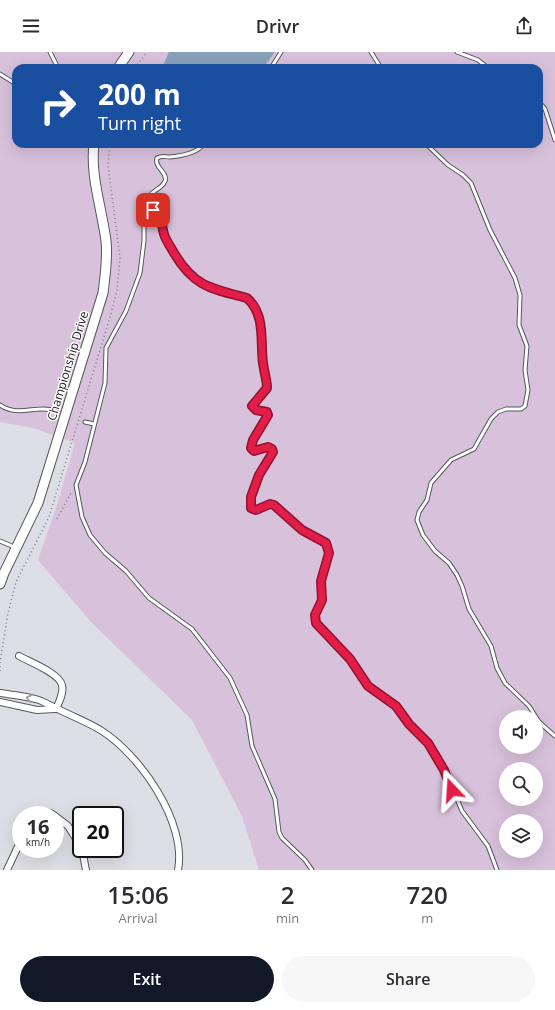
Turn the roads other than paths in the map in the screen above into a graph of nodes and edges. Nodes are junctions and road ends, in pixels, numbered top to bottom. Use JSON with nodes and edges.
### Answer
{"nodes":[{"id":1,"x":50,"y":52,"type":"edge"},
{"id":2,"x":129,"y":52,"type":"edge"},
{"id":3,"x":281,"y":52,"type":"edge"},
{"id":4,"x":371,"y":52,"type":"edge"},
{"id":5,"x":457,"y":52,"type":"edge"},
{"id":6,"x":56,"y":64,"type":"edge"},
{"id":7,"x":121,"y":64,"type":"edge"},
{"id":8,"x":273,"y":64,"type":"edge"},
{"id":9,"x":378,"y":64,"type":"edge"},
{"id":10,"x":483,"y":64,"type":"edge"},
{"id":11,"x":0,"y":74,"type":"edge"},
{"id":12,"x":12,"y":82,"type":"edge"},
{"id":13,"x":543,"y":107,"type":"edge"},
{"id":14,"x":555,"y":140,"type":"edge"},
{"id":15,"x":94,"y":148,"type":"edge"},
{"id":16,"x":200,"y":148,"type":"edge"},
{"id":17,"x":430,"y":148,"type":"edge"},
{"id":18,"x":144,"y":212,"type":"junction"},
{"id":19,"x":0,"y":405,"type":"edge"},
{"id":20,"x":56,"y":411,"type":"dead end"},
{"id":21,"x":85,"y":422,"type":"dead end"},
{"id":22,"x":94,"y":424,"type":"junction"},
{"id":23,"x":0,"y":541,"type":"edge"},
{"id":24,"x":16,"y":548,"type":"junction"},
{"id":25,"x":0,"y":584,"type":"edge"},
{"id":26,"x":19,"y":656,"type":"dead end"},
{"id":27,"x":0,"y":693,"type":"edge"},
{"id":28,"x":0,"y":702,"type":"edge"},
{"id":29,"x":56,"y":709,"type":"junction"},
{"id":30,"x":555,"y":736,"type":"edge"},
{"id":31,"x":64,"y":823,"type":"edge"},
{"id":32,"x":72,"y":833,"type":"edge"},
{"id":33,"x":13,"y":858,"type":"edge"},
{"id":34,"x":83,"y":858,"type":"edge"},
{"id":35,"x":7,"y":870,"type":"edge"},
{"id":36,"x":86,"y":870,"type":"edge"},
{"id":37,"x":178,"y":870,"type":"edge"},
{"id":38,"x":312,"y":870,"type":"edge"},
{"id":39,"x":497,"y":870,"type":"edge"}],
"edges":[{"from":1,"to":6,"type":"lane"},
{"from":2,"to":7,"type":"street"},
{"from":3,"to":8,"type":"lane"},
{"from":4,"to":9,"type":"lane"},
{"from":5,"to":10,"type":"lane"},
{"from":11,"to":12,"type":"lane"},
{"from":13,"to":14,"type":"lane"},
{"from":15,"to":24,"type":"street","name":"Championship Drive"},
{"from":16,"to":18,"type":"lane"},
{"from":17,"to":30,"type":"lane"},
{"from":18,"to":22,"type":"lane"},
{"from":18,"to":39,"type":"lane"},
{"from":19,"to":20,"type":"lane"},
{"from":21,"to":22,"type":"lane"},
{"from":22,"to":38,"type":"lane"},
{"from":23,"to":24,"type":"lane"},
{"from":24,"to":25,"type":"street","name":"Championship Drive"},
{"from":26,"to":29,"type":"street"},
{"from":29,"to":27,"type":"street","one_way":true},
{"from":28,"to":29,"type":"street"},
{"from":29,"to":37,"type":"street"},
{"from":31,"to":32,"type":"street"},
{"from":33,"to":35,"type":"street"},
{"from":34,"to":36,"type":"street"}]}
